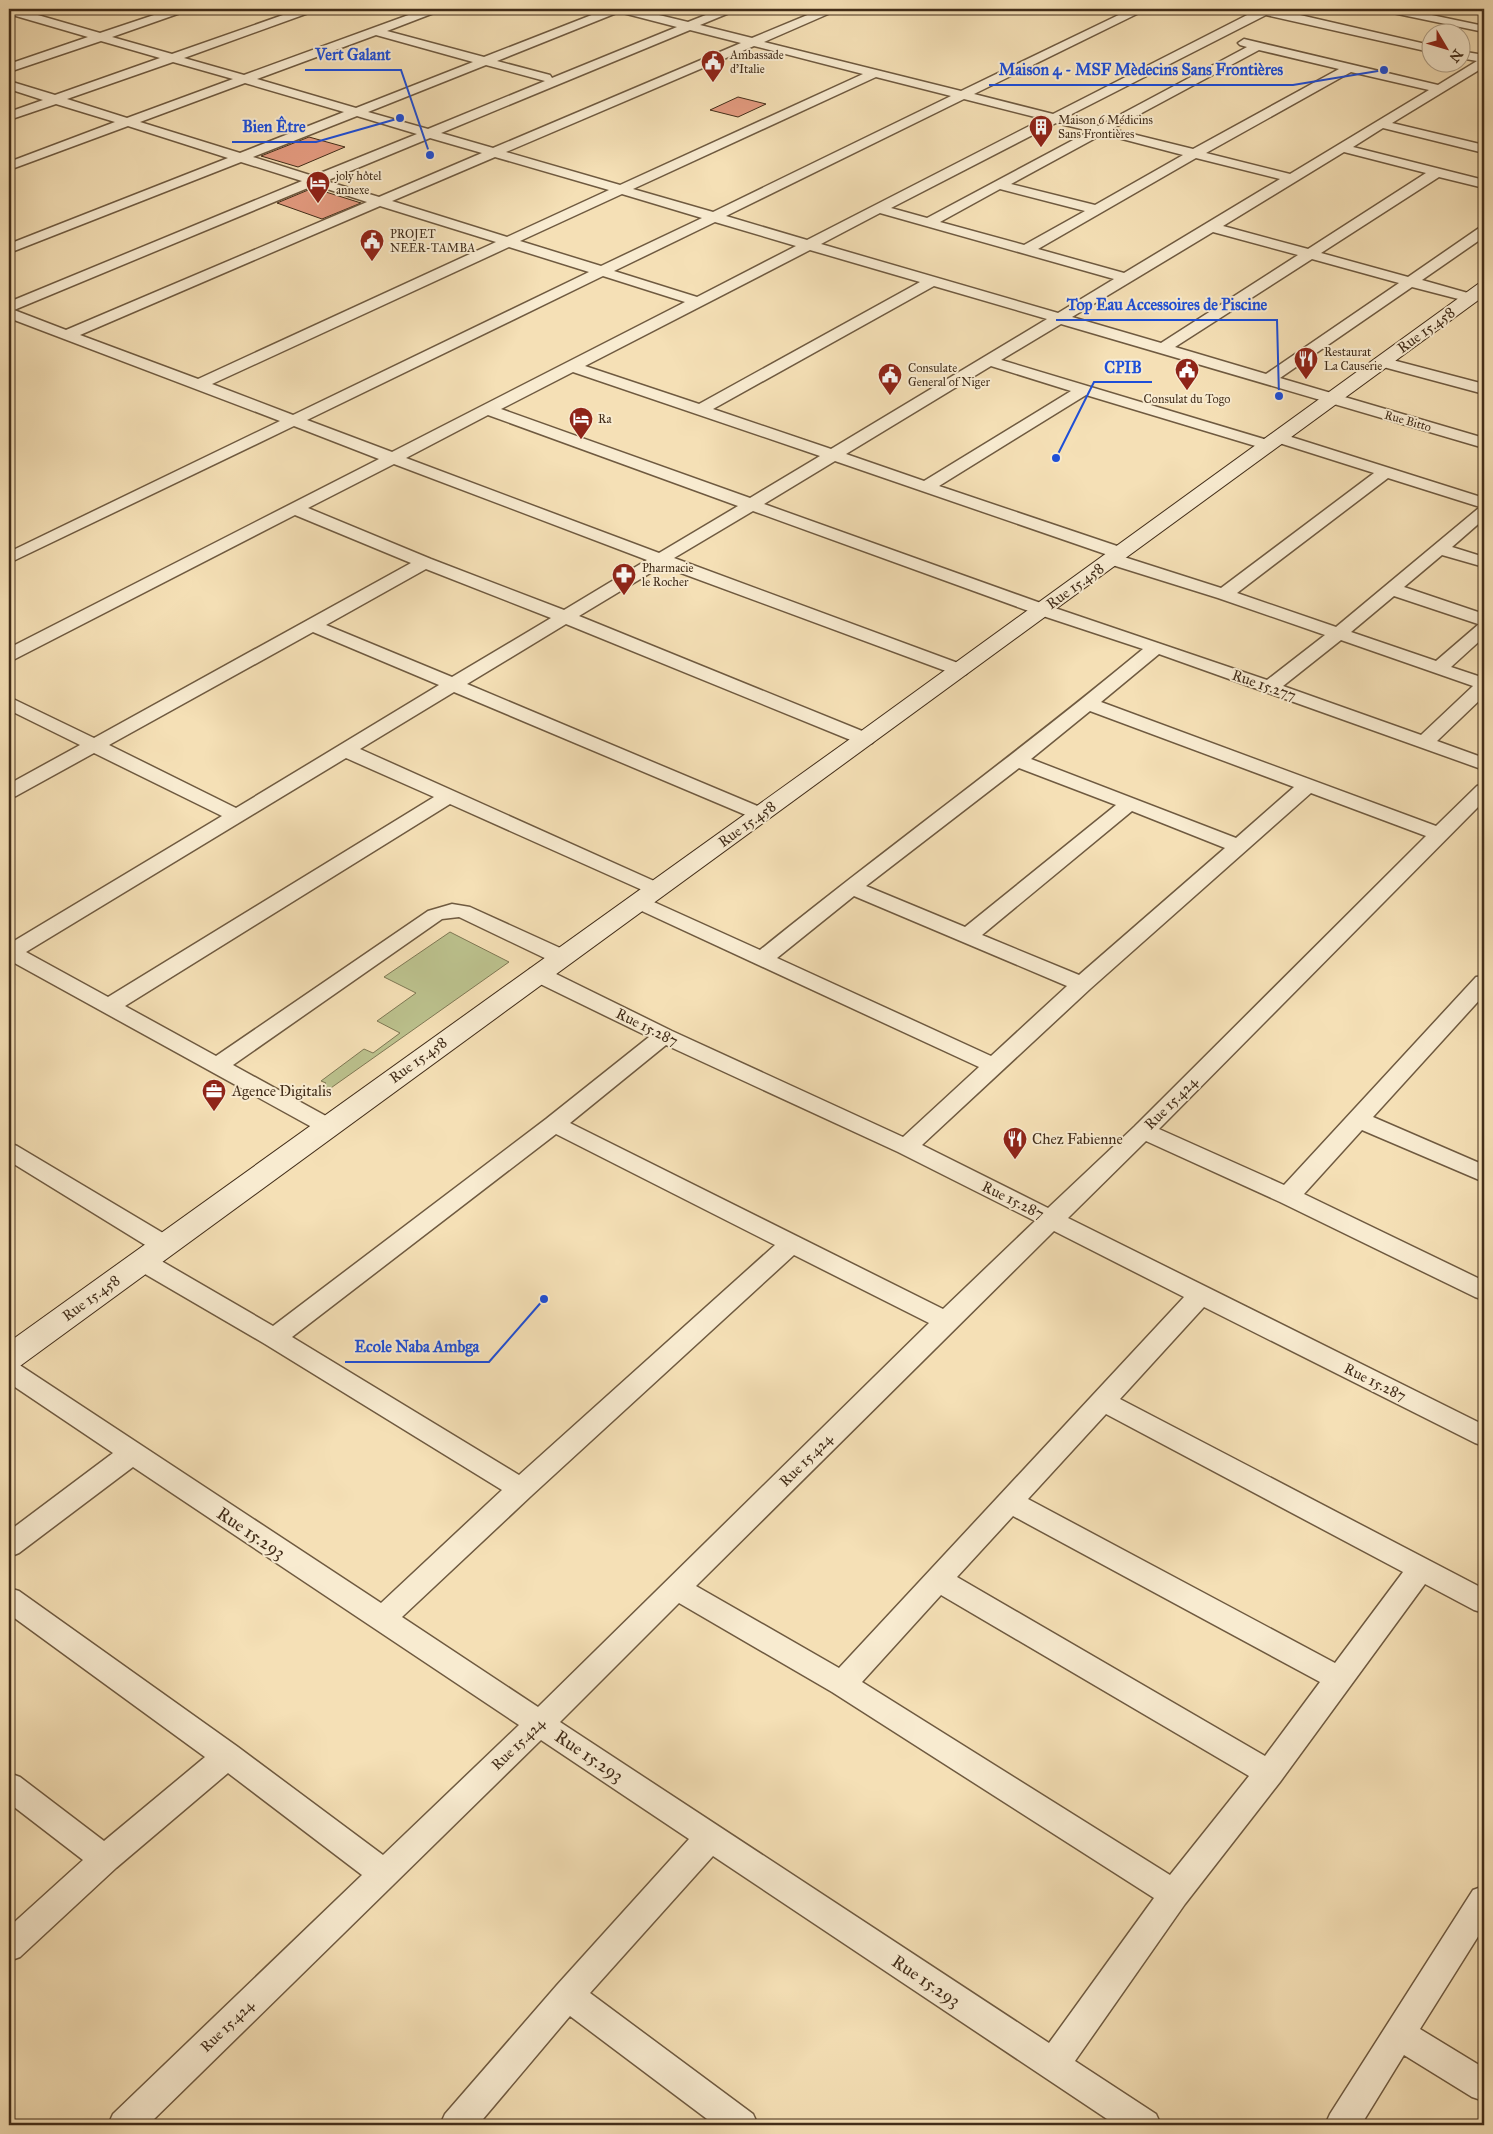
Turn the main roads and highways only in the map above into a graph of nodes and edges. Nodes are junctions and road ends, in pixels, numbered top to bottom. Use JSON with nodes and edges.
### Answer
{"nodes":[{"id":1,"x":1477,"y":293,"type":"edge"},
{"id":2,"x":9,"y":1358,"type":"edge"}],
"edges":[{"from":1,"to":2,"type":"main road","name":"Rue 15.458"}]}
